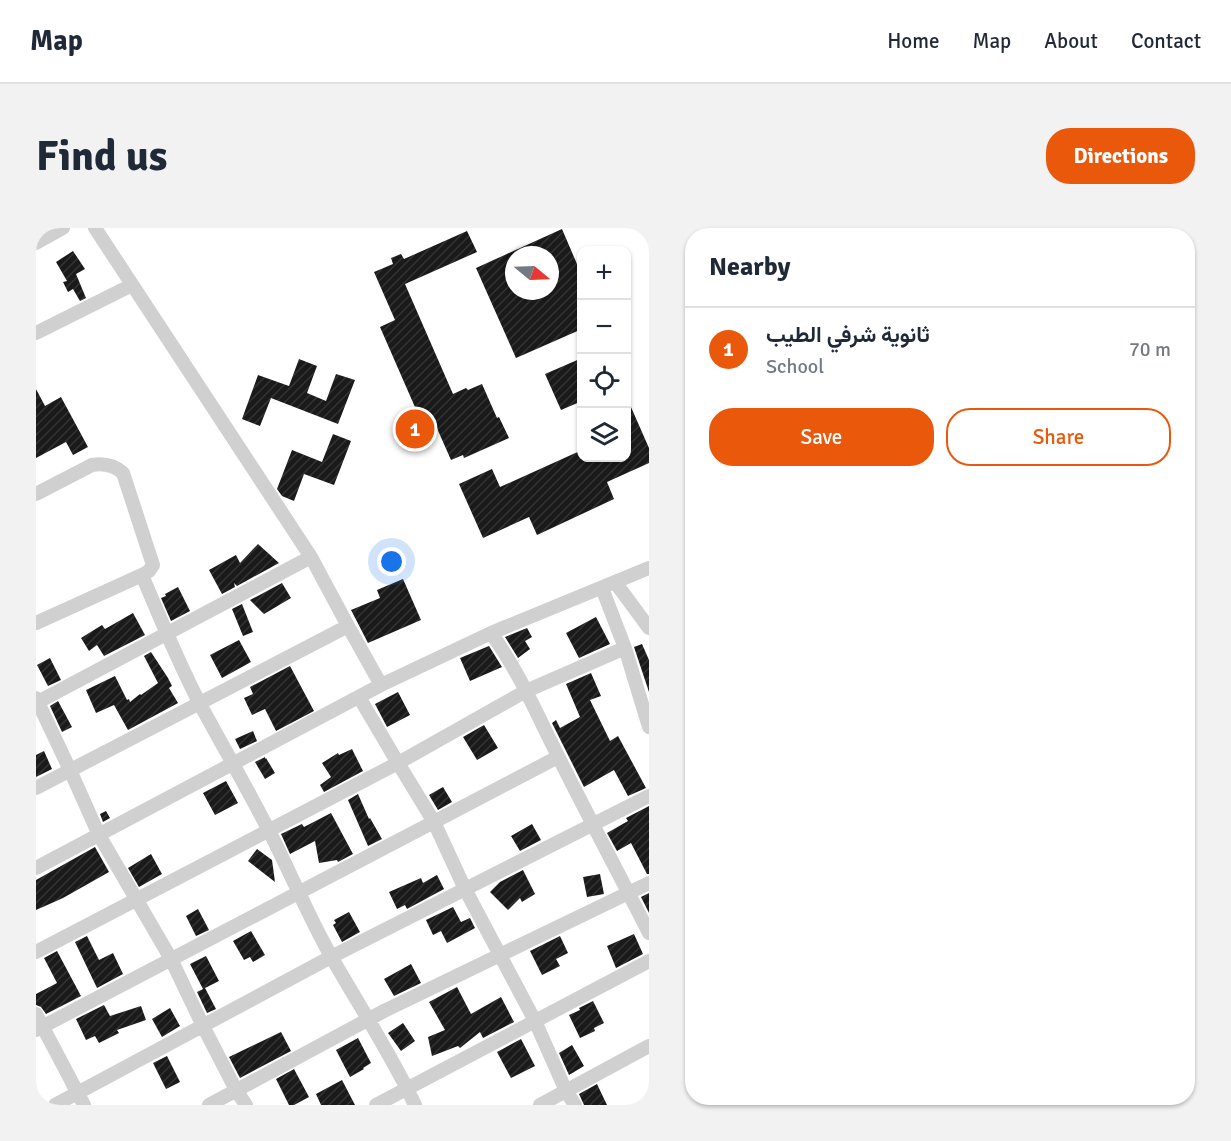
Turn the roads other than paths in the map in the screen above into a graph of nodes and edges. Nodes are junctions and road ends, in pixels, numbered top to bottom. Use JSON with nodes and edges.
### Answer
{"nodes":[{"id":1,"x":63,"y":228,"type":"edge"},
{"id":2,"x":95,"y":228,"type":"edge"},
{"id":3,"x":36,"y":243,"type":"edge"},
{"id":4,"x":132,"y":285,"type":"junction"},
{"id":5,"x":38,"y":328,"type":"edge"},
{"id":6,"x":36,"y":494,"type":"edge"},
{"id":7,"x":311,"y":556,"type":"junction"},
{"id":8,"x":649,"y":568,"type":"edge"},
{"id":9,"x":142,"y":575,"type":"junction"},
{"id":10,"x":615,"y":582,"type":"junction"},
{"id":11,"x":602,"y":588,"type":"junction"},
{"id":12,"x":36,"y":623,"type":"edge"},
{"id":13,"x":348,"y":626,"type":"junction"},
{"id":14,"x":649,"y":628,"type":"edge"},
{"id":15,"x":491,"y":633,"type":"junction"},
{"id":16,"x":167,"y":634,"type":"junction"},
{"id":17,"x":626,"y":648,"type":"junction"},
{"id":18,"x":381,"y":685,"type":"junction"},
{"id":19,"x":526,"y":691,"type":"junction"},
{"id":20,"x":359,"y":697,"type":"junction"},
{"id":21,"x":37,"y":701,"type":"edge"},
{"id":22,"x":199,"y":703,"type":"junction"},
{"id":23,"x":649,"y":727,"type":"edge"},
{"id":24,"x":558,"y":757,"type":"junction"},
{"id":25,"x":398,"y":763,"type":"junction"},
{"id":26,"x":234,"y":764,"type":"junction"},
{"id":27,"x":70,"y":770,"type":"junction"},
{"id":28,"x":36,"y":788,"type":"edge"},
{"id":29,"x":649,"y":796,"type":"edge"},
{"id":30,"x":434,"y":822,"type":"junction"},
{"id":31,"x":593,"y":824,"type":"junction"},
{"id":32,"x":269,"y":830,"type":"junction"},
{"id":33,"x":99,"y":835,"type":"junction"},
{"id":34,"x":36,"y":868,"type":"edge"},
{"id":35,"x":649,"y":883,"type":"edge"},
{"id":36,"x":465,"y":889,"type":"junction"},
{"id":37,"x":299,"y":892,"type":"junction"},
{"id":38,"x":628,"y":893,"type":"junction"},
{"id":39,"x":136,"y":899,"type":"junction"},
{"id":40,"x":649,"y":933,"type":"edge"},
{"id":41,"x":36,"y":952,"type":"edge"},
{"id":42,"x":500,"y":955,"type":"junction"},
{"id":43,"x":331,"y":957,"type":"junction"},
{"id":44,"x":171,"y":959,"type":"junction"},
{"id":45,"x":649,"y":961,"type":"edge"},
{"id":46,"x":368,"y":1019,"type":"junction"},
{"id":47,"x":536,"y":1021,"type":"junction"},
{"id":48,"x":38,"y":1024,"type":"edge"},
{"id":49,"x":203,"y":1026,"type":"junction"},
{"id":50,"x":649,"y":1046,"type":"edge"},
{"id":51,"x":407,"y":1089,"type":"junction"},
{"id":52,"x":236,"y":1090,"type":"junction"},
{"id":53,"x":566,"y":1091,"type":"junction"},
{"id":54,"x":81,"y":1099,"type":"edge"},
{"id":55,"x":55,"y":1105,"type":"edge"},
{"id":56,"x":209,"y":1105,"type":"edge"},
{"id":57,"x":246,"y":1105,"type":"edge"},
{"id":58,"x":376,"y":1105,"type":"edge"},
{"id":59,"x":415,"y":1105,"type":"edge"},
{"id":60,"x":540,"y":1105,"type":"edge"},
{"id":61,"x":574,"y":1105,"type":"edge"}],
"edges":[{"from":1,"to":3,"type":"street"},
{"from":2,"to":4,"type":"street"},
{"from":4,"to":5,"type":"street"},
{"from":4,"to":7,"type":"street"},
{"from":6,"to":9,"type":"street"},
{"from":7,"to":13,"type":"street"},
{"from":7,"to":16,"type":"street"},
{"from":8,"to":10,"type":"street"},
{"from":9,"to":12,"type":"street"},
{"from":9,"to":16,"type":"street"},
{"from":10,"to":11,"type":"street"},
{"from":10,"to":14,"type":"street"},
{"from":11,"to":15,"type":"street"},
{"from":11,"to":17,"type":"street"},
{"from":13,"to":18,"type":"street"},
{"from":13,"to":22,"type":"street"},
{"from":15,"to":18,"type":"street"},
{"from":15,"to":19,"type":"street"},
{"from":16,"to":21,"type":"street"},
{"from":16,"to":22,"type":"street"},
{"from":17,"to":19,"type":"street"},
{"from":17,"to":23,"type":"street"},
{"from":18,"to":20,"type":"street"},
{"from":19,"to":24,"type":"street"},
{"from":19,"to":25,"type":"street"},
{"from":20,"to":25,"type":"street"},
{"from":20,"to":26,"type":"street"},
{"from":21,"to":27,"type":"street"},
{"from":22,"to":26,"type":"street"},
{"from":22,"to":27,"type":"street"},
{"from":24,"to":30,"type":"street"},
{"from":24,"to":31,"type":"street"},
{"from":25,"to":30,"type":"street"},
{"from":25,"to":32,"type":"street"},
{"from":26,"to":32,"type":"street"},
{"from":26,"to":33,"type":"street"},
{"from":27,"to":28,"type":"street"},
{"from":27,"to":33,"type":"street"},
{"from":29,"to":31,"type":"street"},
{"from":30,"to":36,"type":"street"},
{"from":30,"to":37,"type":"street"},
{"from":31,"to":36,"type":"street"},
{"from":31,"to":38,"type":"street"},
{"from":32,"to":37,"type":"street"},
{"from":32,"to":39,"type":"street"},
{"from":33,"to":34,"type":"street"},
{"from":33,"to":39,"type":"street"},
{"from":35,"to":38,"type":"street"},
{"from":36,"to":42,"type":"street"},
{"from":36,"to":43,"type":"street"},
{"from":37,"to":43,"type":"street"},
{"from":37,"to":44,"type":"street"},
{"from":38,"to":40,"type":"street"},
{"from":38,"to":42,"type":"street"},
{"from":39,"to":41,"type":"street"},
{"from":39,"to":44,"type":"street"},
{"from":42,"to":46,"type":"street"},
{"from":42,"to":47,"type":"street"},
{"from":43,"to":46,"type":"street"},
{"from":43,"to":49,"type":"street"},
{"from":44,"to":48,"type":"street"},
{"from":44,"to":49,"type":"street"},
{"from":45,"to":47,"type":"street"},
{"from":46,"to":51,"type":"street"},
{"from":46,"to":52,"type":"street"},
{"from":47,"to":51,"type":"street"},
{"from":47,"to":53,"type":"street"},
{"from":48,"to":54,"type":"street"},
{"from":49,"to":52,"type":"street"},
{"from":49,"to":54,"type":"street"},
{"from":50,"to":53,"type":"street"},
{"from":51,"to":58,"type":"street"},
{"from":51,"to":59,"type":"street"},
{"from":52,"to":56,"type":"street"},
{"from":52,"to":57,"type":"street"},
{"from":53,"to":60,"type":"street"},
{"from":53,"to":61,"type":"street"},
{"from":54,"to":55,"type":"street"}]}
